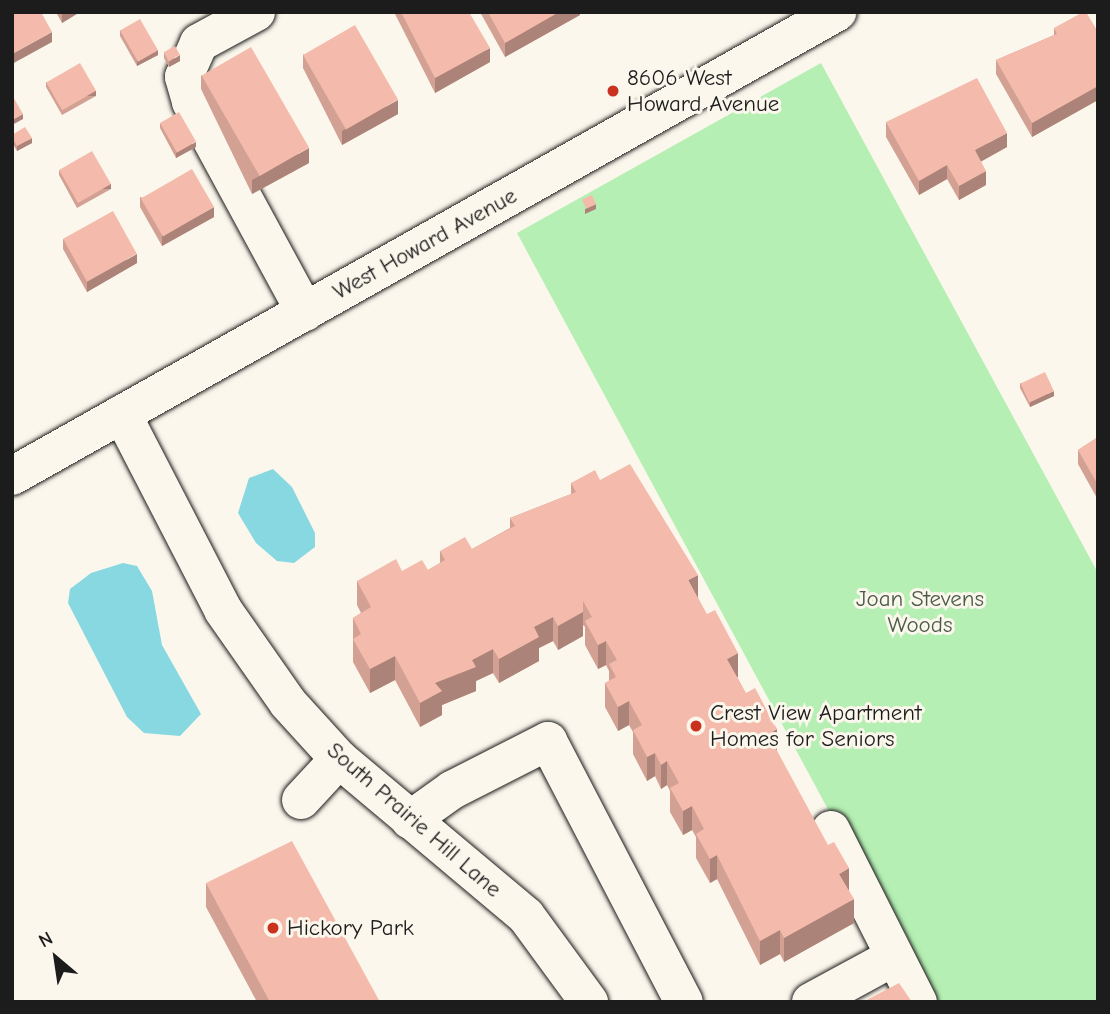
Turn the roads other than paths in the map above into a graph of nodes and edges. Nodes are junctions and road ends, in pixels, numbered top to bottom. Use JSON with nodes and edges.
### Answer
{"nodes":[{"id":1,"x":256,"y":12,"type":"edge"},
{"id":2,"x":837,"y":12,"type":"edge"},
{"id":3,"x":305,"y":312,"type":"junction"},
{"id":4,"x":122,"y":414,"type":"junction"},
{"id":5,"x":12,"y":476,"type":"edge"},
{"id":6,"x":339,"y":759,"type":"junction"},
{"id":7,"x":301,"y":800,"type":"dead end"},
{"id":8,"x":410,"y":820,"type":"junction"},
{"id":9,"x":831,"y":830,"type":"dead end"},
{"id":10,"x":894,"y":957,"type":"junction"},
{"id":11,"x":589,"y":1002,"type":"edge"},
{"id":12,"x":684,"y":1002,"type":"edge"},
{"id":13,"x":811,"y":1002,"type":"edge"},
{"id":14,"x":918,"y":1002,"type":"edge"}],
"edges":[{"from":1,"to":3,"type":"street"},
{"from":2,"to":3,"type":"street","name":"West Howard Avenue"},
{"from":3,"to":4,"type":"street","name":"West Howard Avenue"},
{"from":4,"to":5,"type":"street","name":"West Howard Avenue"},
{"from":4,"to":6,"type":"street","name":"South Prairie Hill Lane"},
{"from":6,"to":7,"type":"street"},
{"from":6,"to":8,"type":"street","name":"South Prairie Hill Lane"},
{"from":8,"to":11,"type":"street","name":"South Prairie Hill Lane"},
{"from":8,"to":12,"type":"street"},
{"from":9,"to":10,"type":"street"},
{"from":10,"to":13,"type":"street"},
{"from":10,"to":14,"type":"street"}]}
